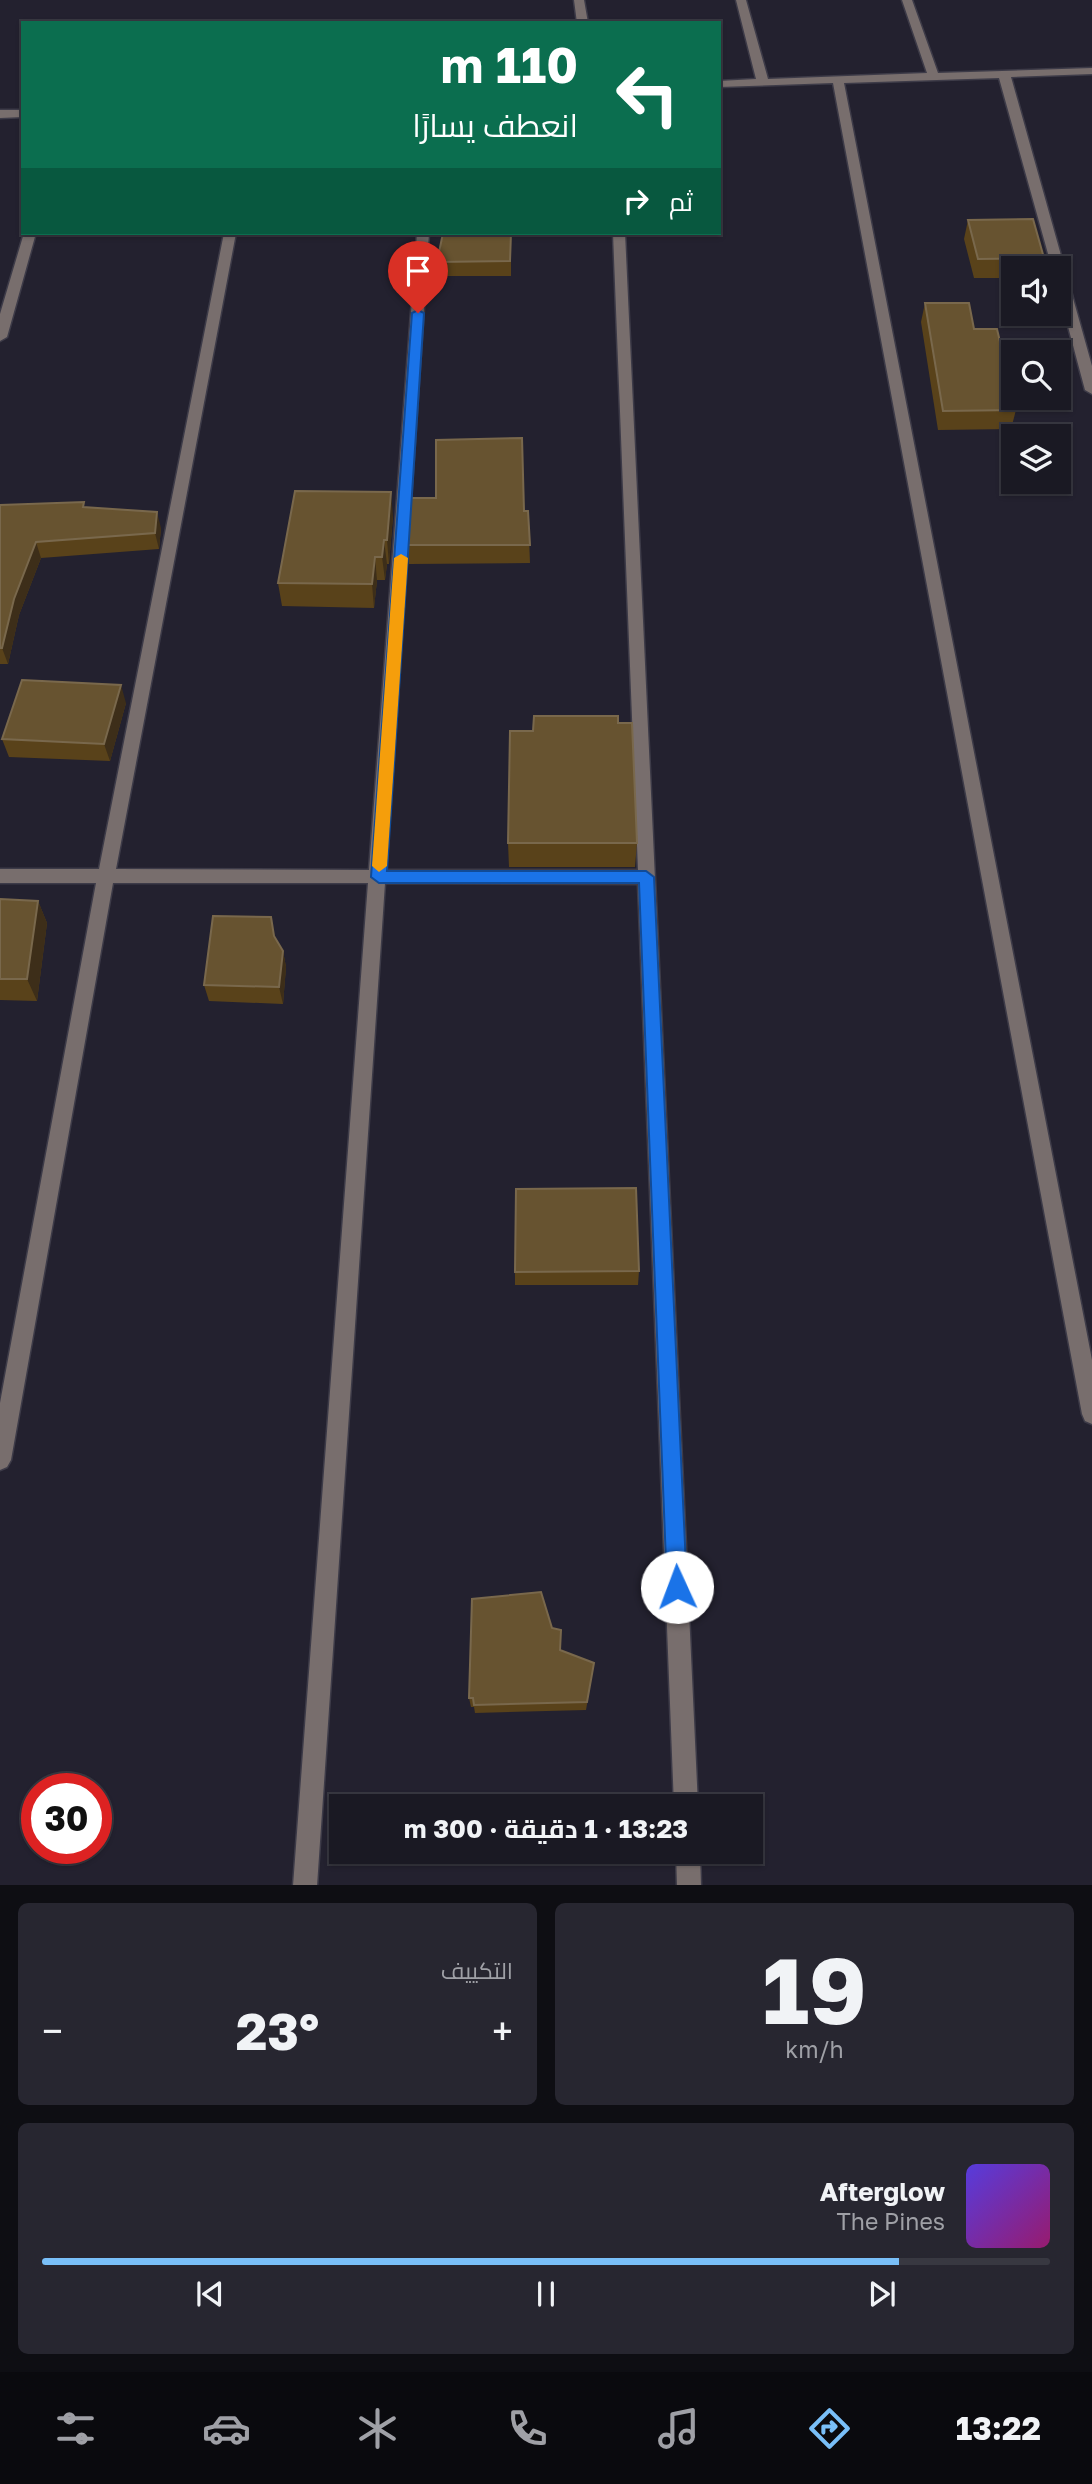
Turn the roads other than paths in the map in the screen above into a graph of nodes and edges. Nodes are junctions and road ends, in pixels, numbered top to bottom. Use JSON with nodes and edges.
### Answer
{"nodes":[{"id":1,"x":579,"y":0,"type":"edge"},
{"id":2,"x":741,"y":0,"type":"edge"},
{"id":3,"x":907,"y":0,"type":"edge"},
{"id":4,"x":583,"y":21,"type":"edge"},
{"id":5,"x":1092,"y":71,"type":"edge"},
{"id":6,"x":1004,"y":74,"type":"junction"},
{"id":7,"x":934,"y":76,"type":"junction"},
{"id":8,"x":838,"y":80,"type":"junction"},
{"id":9,"x":763,"y":83,"type":"junction"},
{"id":10,"x":721,"y":84,"type":"edge"},
{"id":11,"x":21,"y":113,"type":"edge"},
{"id":12,"x":0,"y":114,"type":"edge"},
{"id":13,"x":29,"y":235,"type":"edge"},
{"id":14,"x":230,"y":235,"type":"edge"},
{"id":15,"x":423,"y":235,"type":"edge"},
{"id":16,"x":619,"y":235,"type":"edge"},
{"id":17,"x":1054,"y":256,"type":"edge"},
{"id":18,"x":1071,"y":315,"type":"edge"},
{"id":19,"x":0,"y":337,"type":"edge"},
{"id":20,"x":1092,"y":390,"type":"edge"},
{"id":21,"x":0,"y":876,"type":"edge"},
{"id":22,"x":106,"y":877,"type":"junction"},
{"id":23,"x":379,"y":877,"type":"junction"},
{"id":24,"x":646,"y":877,"type":"junction"},
{"id":25,"x":1092,"y":1414,"type":"edge"},
{"id":26,"x":0,"y":1460,"type":"edge"},
{"id":27,"x":685,"y":1794,"type":"edge"},
{"id":28,"x":688,"y":1864,"type":"edge"},
{"id":29,"x":305,"y":1885,"type":"edge"},
{"id":30,"x":689,"y":1885,"type":"edge"}],
"edges":[{"from":1,"to":4,"type":"street"},
{"from":2,"to":9,"type":"street"},
{"from":3,"to":7,"type":"street"},
{"from":5,"to":6,"type":"street"},
{"from":6,"to":7,"type":"street"},
{"from":6,"to":17,"type":"street"},
{"from":7,"to":8,"type":"street"},
{"from":8,"to":9,"type":"street"},
{"from":8,"to":25,"type":"street"},
{"from":9,"to":10,"type":"street"},
{"from":11,"to":12,"type":"street"},
{"from":13,"to":19,"type":"street"},
{"from":14,"to":22,"type":"street"},
{"from":15,"to":23,"type":"street"},
{"from":16,"to":24,"type":"street"},
{"from":18,"to":20,"type":"street"},
{"from":21,"to":22,"type":"street"},
{"from":22,"to":23,"type":"street"},
{"from":22,"to":26,"type":"street"},
{"from":23,"to":24,"type":"street"},
{"from":23,"to":29,"type":"street"},
{"from":24,"to":27,"type":"street"},
{"from":28,"to":30,"type":"street"}]}
